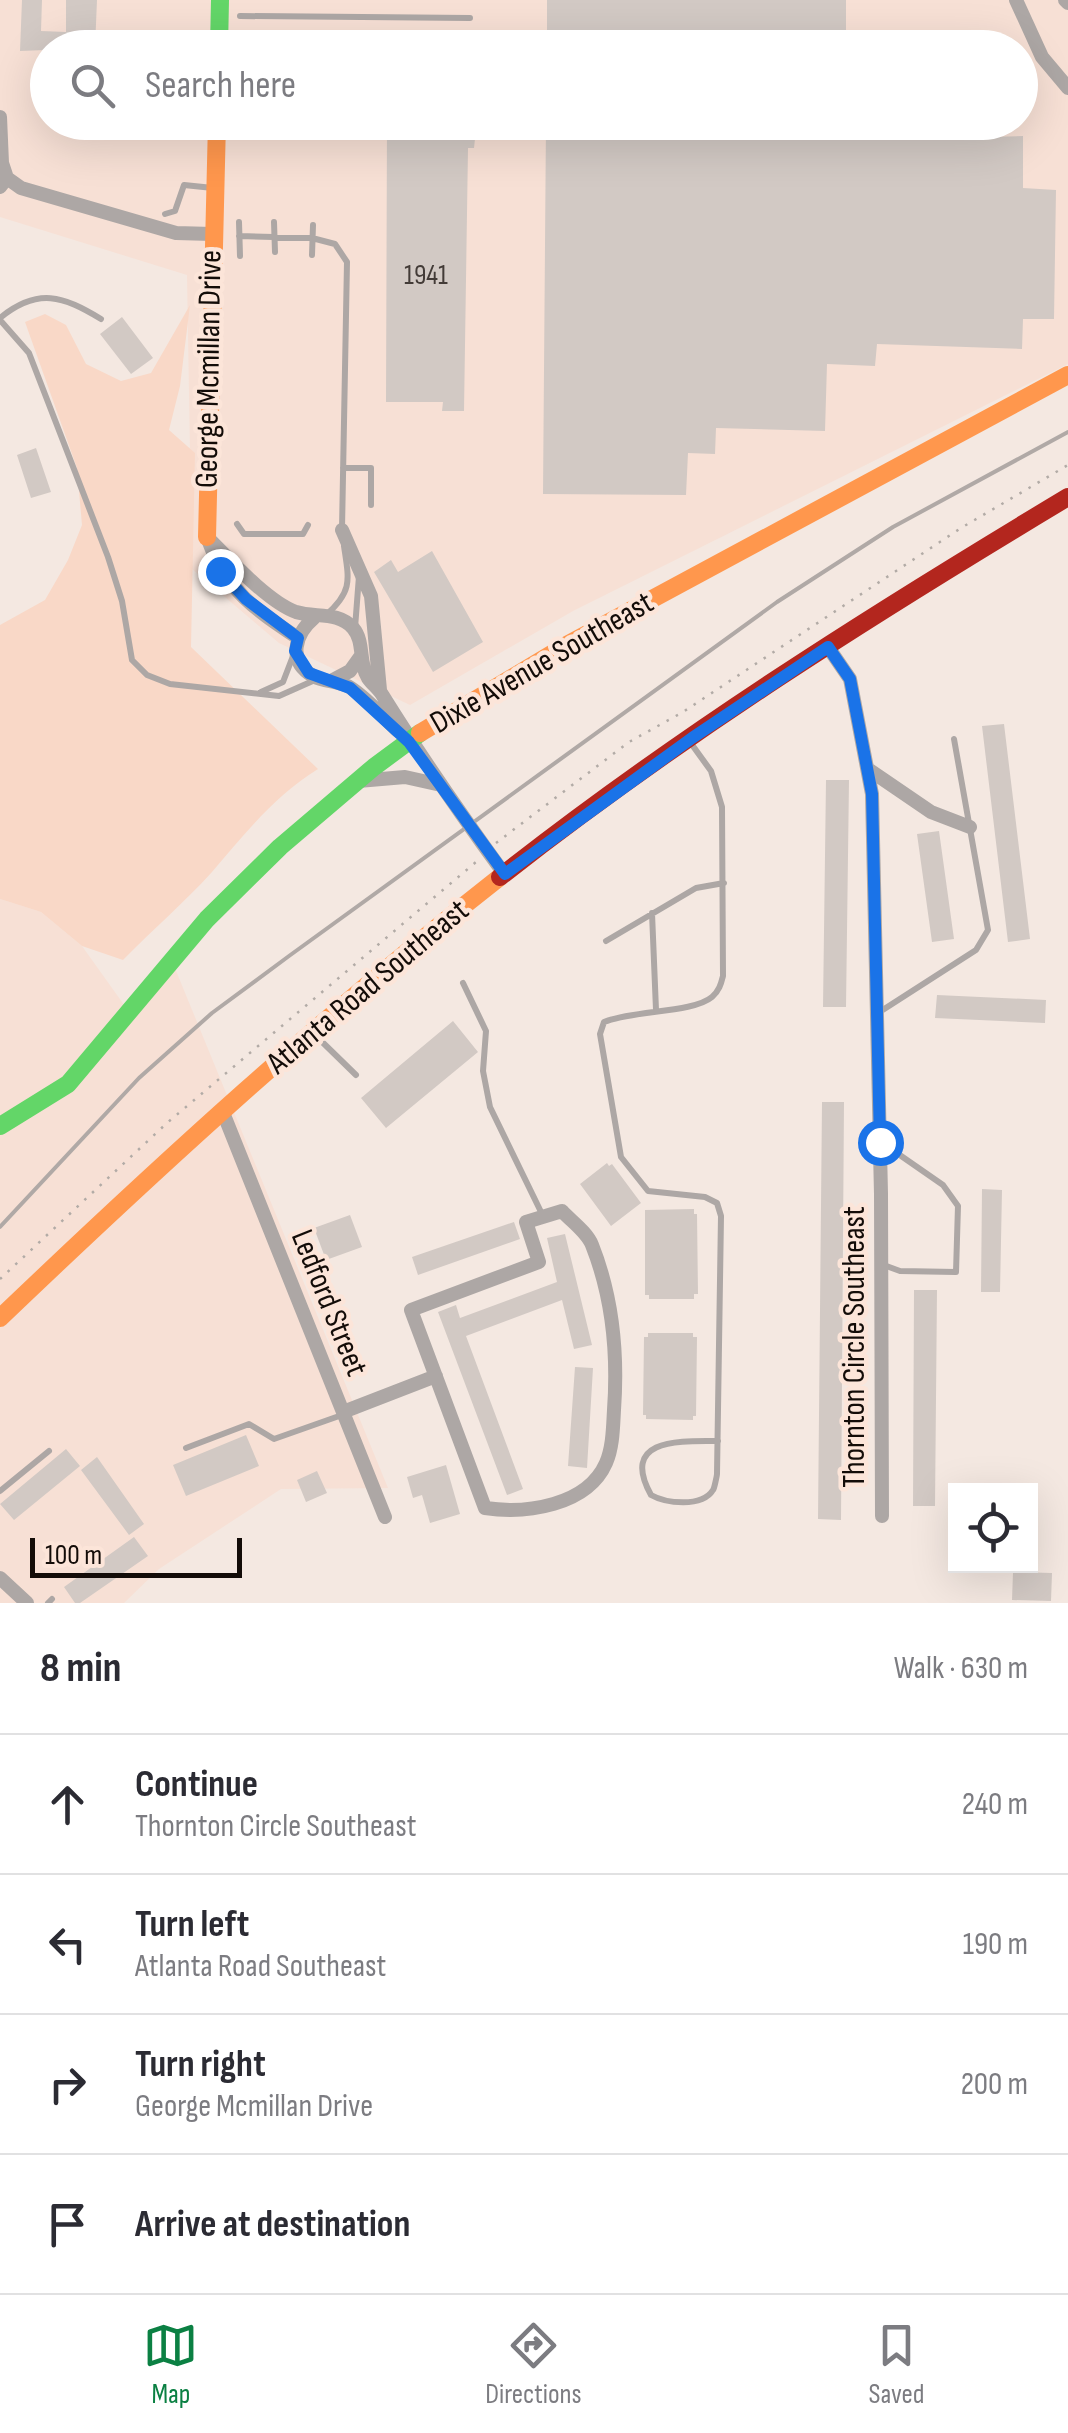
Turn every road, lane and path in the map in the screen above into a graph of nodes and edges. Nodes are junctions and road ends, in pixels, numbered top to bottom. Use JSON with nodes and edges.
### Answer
{"nodes":[{"id":1,"x":220,"y":0,"type":"edge"},
{"id":2,"x":1016,"y":0,"type":"edge"},
{"id":3,"x":240,"y":16,"type":"dead end"},
{"id":4,"x":470,"y":18,"type":"dead end"},
{"id":5,"x":219,"y":30,"type":"edge"},
{"id":6,"x":1029,"y":30,"type":"edge"},
{"id":7,"x":1038,"y":49,"type":"edge"},
{"id":8,"x":1068,"y":88,"type":"edge"},
{"id":9,"x":0,"y":117,"type":"edge"},
{"id":10,"x":215,"y":140,"type":"edge"},
{"id":11,"x":3,"y":182,"type":"edge"},
{"id":12,"x":214,"y":188,"type":"junction"},
{"id":13,"x":165,"y":214,"type":"dead end"},
{"id":14,"x":239,"y":222,"type":"dead end"},
{"id":15,"x":274,"y":222,"type":"dead end"},
{"id":16,"x":312,"y":225,"type":"dead end"},
{"id":17,"x":212,"y":234,"type":"junction"},
{"id":18,"x":239,"y":236,"type":"junction"},
{"id":19,"x":275,"y":238,"type":"junction"},
{"id":20,"x":312,"y":238,"type":"junction"},
{"id":21,"x":276,"y":252,"type":"dead end"},
{"id":22,"x":312,"y":255,"type":"dead end"},
{"id":23,"x":240,"y":256,"type":"dead end"},
{"id":24,"x":0,"y":319,"type":"edge"},
{"id":25,"x":101,"y":319,"type":"dead end"},
{"id":26,"x":1068,"y":376,"type":"edge"},
{"id":27,"x":343,"y":468,"type":"junction"},
{"id":28,"x":1068,"y":496,"type":"edge"},
{"id":29,"x":370,"y":505,"type":"dead end"},
{"id":30,"x":238,"y":524,"type":"dead end"},
{"id":31,"x":308,"y":524,"type":"dead end"},
{"id":32,"x":342,"y":530,"type":"junction"},
{"id":33,"x":207,"y":538,"type":"junction"},
{"id":34,"x":360,"y":570,"type":"junction"},
{"id":35,"x":319,"y":617,"type":"junction"},
{"id":36,"x":354,"y":629,"type":"junction"},
{"id":37,"x":296,"y":645,"type":"junction"},
{"id":38,"x":828,"y":647,"type":"junction"},
{"id":39,"x":360,"y":657,"type":"junction"},
{"id":40,"x":325,"y":680,"type":"junction"},
{"id":41,"x":170,"y":684,"type":"junction"},
{"id":42,"x":380,"y":691,"type":"junction"},
{"id":43,"x":954,"y":739,"type":"dead end"},
{"id":44,"x":689,"y":741,"type":"junction"},
{"id":45,"x":409,"y":742,"type":"junction"},
{"id":46,"x":868,"y":769,"type":"junction"},
{"id":47,"x":358,"y":781,"type":"junction"},
{"id":48,"x":440,"y":785,"type":"junction"},
{"id":49,"x":970,"y":827,"type":"junction"},
{"id":50,"x":505,"y":874,"type":"junction"},
{"id":51,"x":724,"y":883,"type":"junction"},
{"id":52,"x":652,"y":912,"type":"junction"},
{"id":53,"x":606,"y":942,"type":"dead end"},
{"id":54,"x":463,"y":984,"type":"dead end"},
{"id":55,"x":656,"y":1010,"type":"junction"},
{"id":56,"x":877,"y":1014,"type":"junction"},
{"id":57,"x":311,"y":1031,"type":"junction"},
{"id":58,"x":356,"y":1075,"type":"dead end"},
{"id":59,"x":222,"y":1110,"type":"junction"},
{"id":60,"x":0,"y":1126,"type":"edge"},
{"id":61,"x":880,"y":1142,"type":"junction"},
{"id":62,"x":543,"y":1216,"type":"junction"},
{"id":63,"x":881,"y":1264,"type":"junction"},
{"id":64,"x":0,"y":1318,"type":"edge"},
{"id":65,"x":436,"y":1376,"type":"junction"},
{"id":66,"x":343,"y":1413,"type":"junction"},
{"id":67,"x":718,"y":1441,"type":"junction"},
{"id":68,"x":186,"y":1448,"type":"dead end"},
{"id":69,"x":49,"y":1451,"type":"dead end"},
{"id":70,"x":0,"y":1491,"type":"edge"},
{"id":71,"x":882,"y":1516,"type":"dead end"},
{"id":72,"x":385,"y":1517,"type":"dead end"},
{"id":73,"x":0,"y":1578,"type":"edge"},
{"id":74,"x":27,"y":1603,"type":"edge"}],
"edges":[{"from":1,"to":5,"type":"street"},
{"from":2,"to":6,"type":"street"},
{"from":3,"to":4,"type":"lane"},
{"from":7,"to":8,"type":"street"},
{"from":9,"to":11,"type":"street","name":"George Mcmillan Drive"},
{"from":10,"to":12,"type":"street"},
{"from":11,"to":17,"type":"street","name":"George Mcmillan Drive"},
{"from":12,"to":13,"type":"lane"},
{"from":12,"to":17,"type":"street"},
{"from":14,"to":18,"type":"lane"},
{"from":15,"to":19,"type":"lane"},
{"from":16,"to":20,"type":"lane"},
{"from":17,"to":33,"type":"street","name":"George Mcmillan Drive"},
{"from":18,"to":19,"type":"lane"},
{"from":18,"to":23,"type":"lane"},
{"from":19,"to":20,"type":"lane"},
{"from":19,"to":21,"type":"lane"},
{"from":20,"to":22,"type":"lane"},
{"from":20,"to":27,"type":"lane"},
{"from":24,"to":25,"type":"lane"},
{"from":24,"to":41,"type":"lane"},
{"from":26,"to":45,"type":"street","name":"Dixie Avenue Southeast"},
{"from":27,"to":29,"type":"lane"},
{"from":27,"to":32,"type":"lane"},
{"from":28,"to":38,"type":"street","name":"Atlanta Road Southeast"},
{"from":30,"to":31,"type":"lane"},
{"from":32,"to":34,"type":"street","name":"George Mcmillan Drive"},
{"from":32,"to":35,"type":"lane"},
{"from":33,"to":35,"type":"street"},
{"from":33,"to":37,"type":"street","name":"George Mcmillan Drive"},
{"from":34,"to":36,"type":"lane"},
{"from":34,"to":42,"type":"street","name":"George Mcmillan Drive"},
{"from":35,"to":36,"type":"street"},
{"from":35,"to":37,"type":"street"},
{"from":36,"to":39,"type":"street","name":"George Mcmillan Drive"},
{"from":37,"to":40,"type":"street","name":"George Mcmillan Drive"},
{"from":37,"to":41,"type":"lane"},
{"from":38,"to":44,"type":"street","name":"Atlanta Road Southeast"},
{"from":38,"to":46,"type":"street","name":"Thornton Circle Southeast"},
{"from":39,"to":40,"type":"street"},
{"from":39,"to":42,"type":"street","name":"George Mcmillan Drive"},
{"from":40,"to":41,"type":"lane"},
{"from":40,"to":45,"type":"street","name":"George Mcmillan Drive"},
{"from":42,"to":45,"type":"street","name":"George Mcmillan Drive"},
{"from":43,"to":49,"type":"lane"},
{"from":44,"to":50,"type":"street","name":"Atlanta Road Southeast"},
{"from":44,"to":51,"type":"lane"},
{"from":45,"to":47,"type":"street","name":"Dixie Avenue Southeast"},
{"from":45,"to":48,"type":"street","name":"George Mcmillan Drive"},
{"from":46,"to":49,"type":"street"},
{"from":46,"to":56,"type":"street","name":"Thornton Circle Southeast"},
{"from":47,"to":48,"type":"street"},
{"from":47,"to":60,"type":"street","name":"Dixie Avenue Southeast"},
{"from":48,"to":50,"type":"street","name":"George Mcmillan Drive"},
{"from":49,"to":56,"type":"lane"},
{"from":50,"to":57,"type":"street","name":"Atlanta Road Southeast"},
{"from":51,"to":52,"type":"lane"},
{"from":51,"to":55,"type":"lane"},
{"from":52,"to":53,"type":"lane"},
{"from":52,"to":55,"type":"lane"},
{"from":54,"to":62,"type":"lane"},
{"from":55,"to":67,"type":"lane"},
{"from":56,"to":61,"type":"street","name":"Thornton Circle Southeast"},
{"from":57,"to":58,"type":"lane"},
{"from":57,"to":59,"type":"street","name":"Atlanta Road Southeast"},
{"from":59,"to":64,"type":"street","name":"Atlanta Road Southeast"},
{"from":59,"to":66,"type":"street","name":"Ledford Street"},
{"from":61,"to":63,"type":"street","name":"Thornton Circle Southeast"},
{"from":61,"to":63,"type":"lane"},
{"from":62,"to":65,"type":"street"},
{"from":62,"to":65,"type":"street"},
{"from":63,"to":71,"type":"street","name":"Thornton Circle Southeast"},
{"from":65,"to":66,"type":"street"},
{"from":66,"to":68,"type":"lane"},
{"from":66,"to":72,"type":"street","name":"Ledford Street"},
{"from":67,"to":67,"type":"lane"},
{"from":69,"to":70,"type":"lane"},
{"from":73,"to":74,"type":"street"}]}
